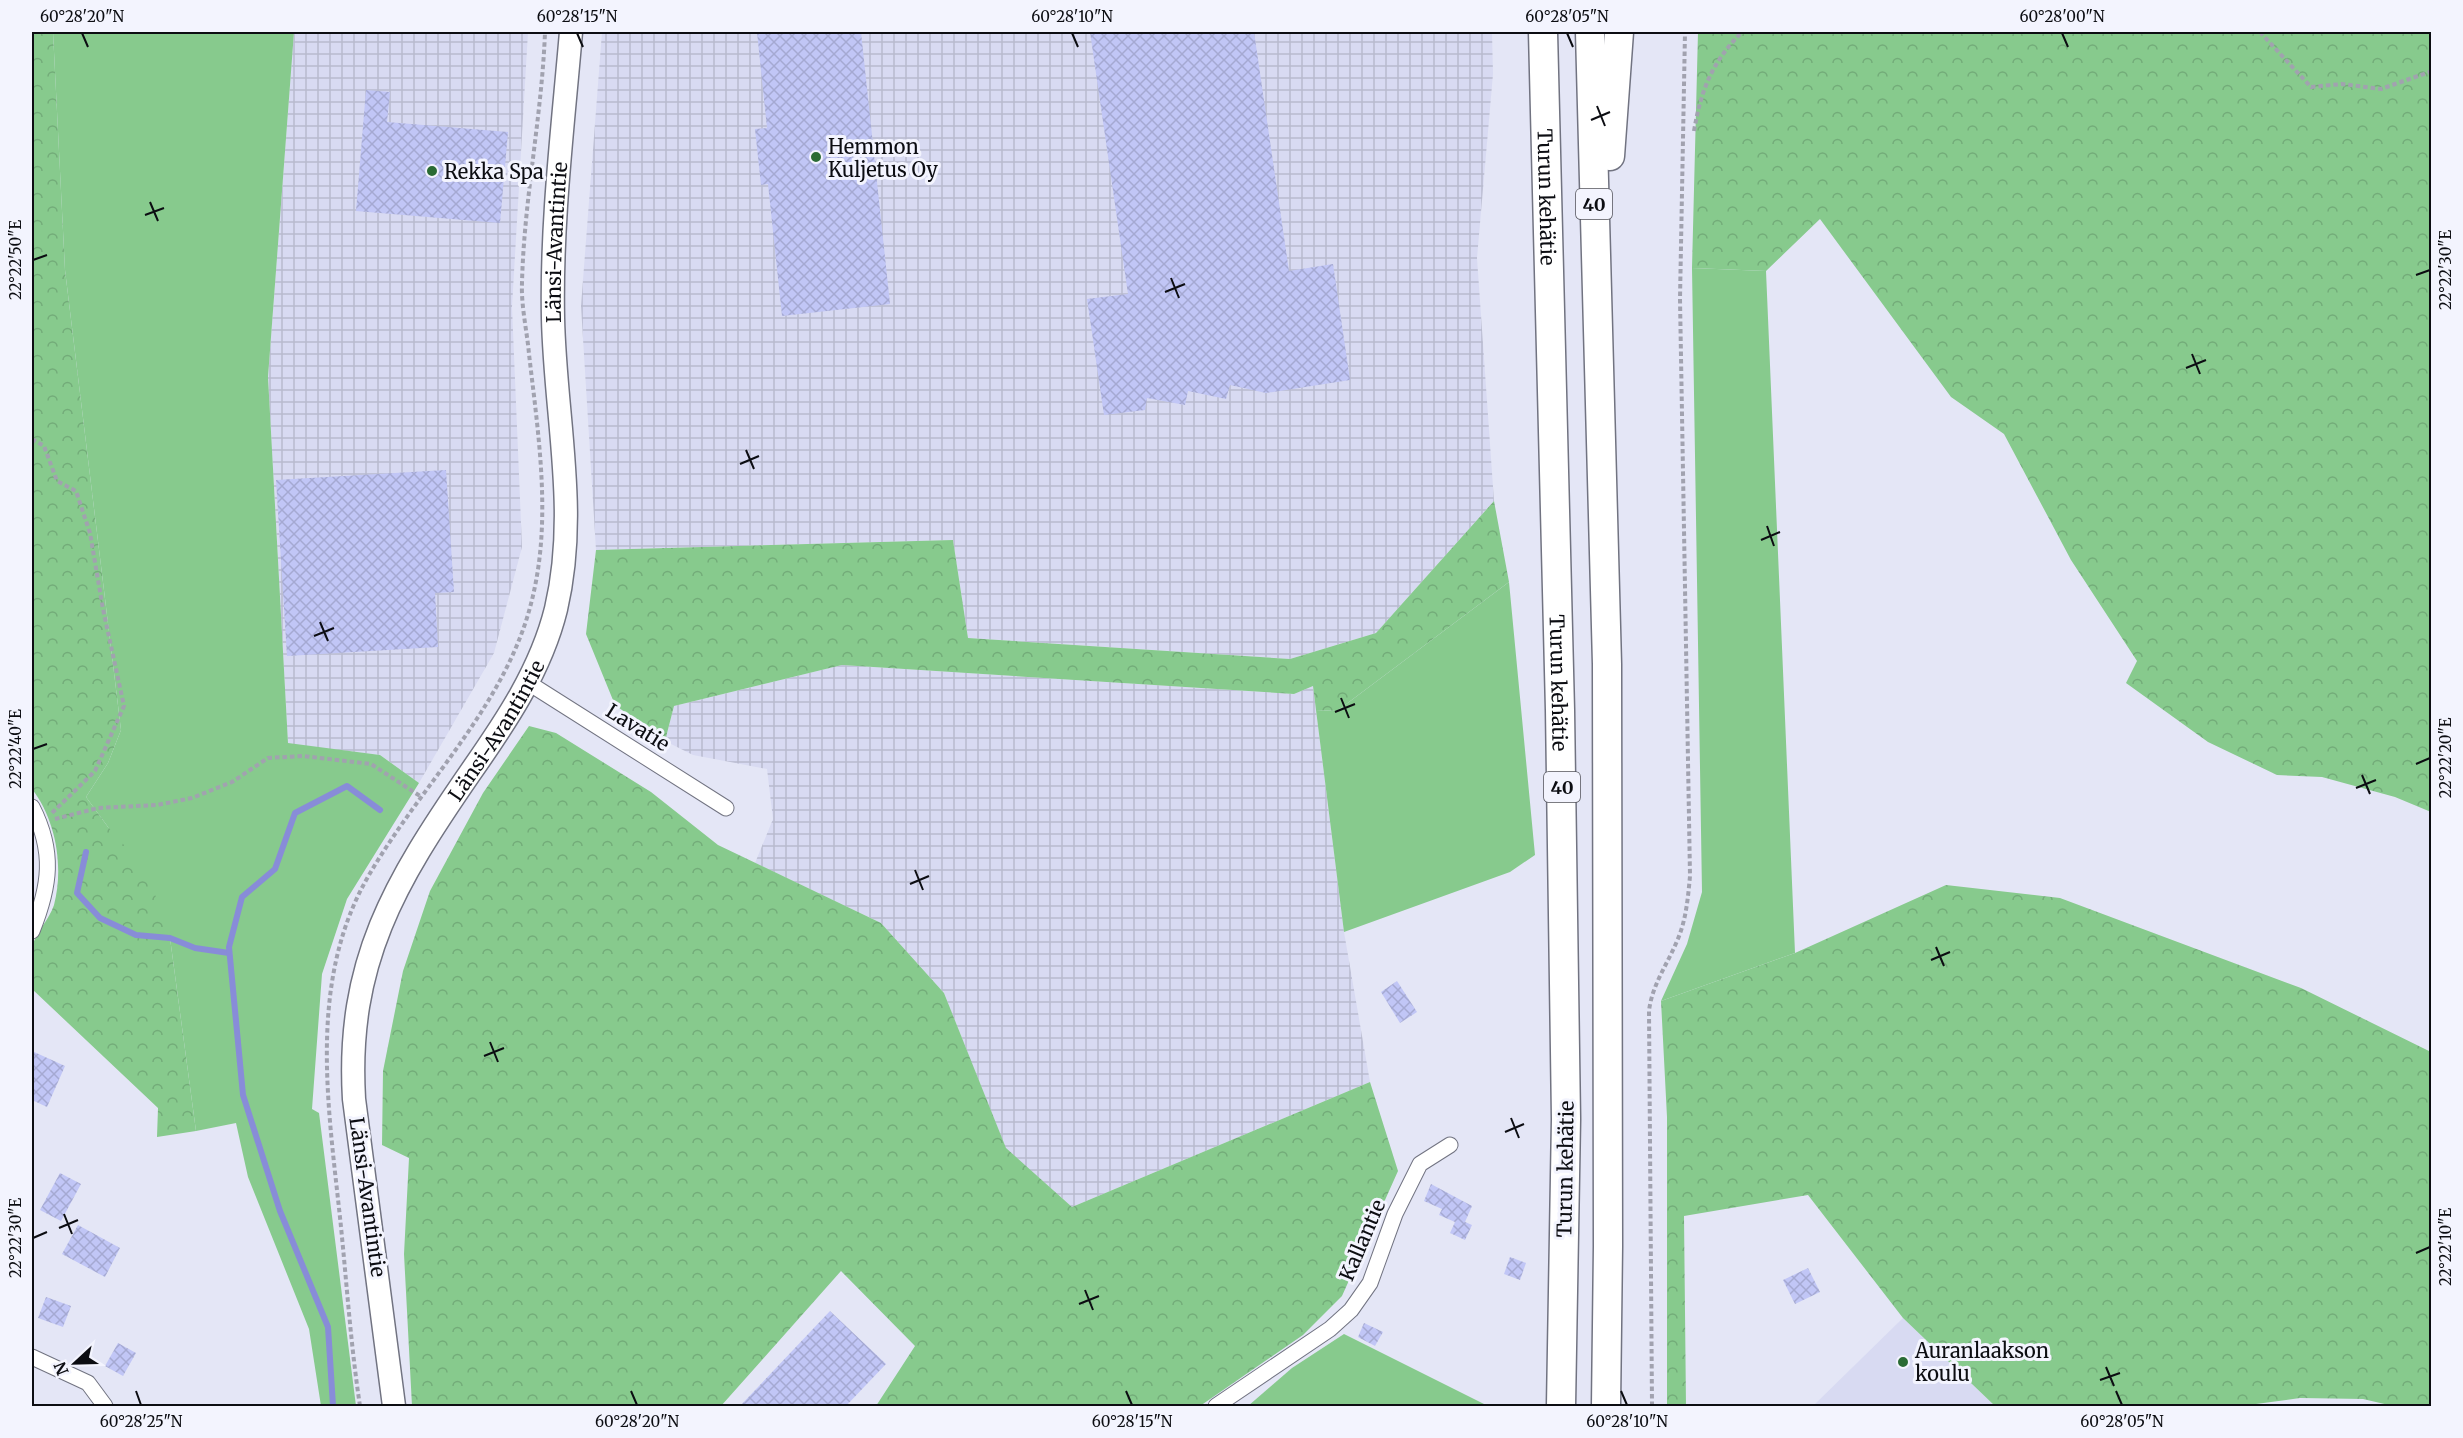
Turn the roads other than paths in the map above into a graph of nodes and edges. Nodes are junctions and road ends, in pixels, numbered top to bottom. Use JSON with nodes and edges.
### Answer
{"nodes":[{"id":1,"x":571,"y":32,"type":"edge"},
{"id":2,"x":1527,"y":32,"type":"edge"},
{"id":3,"x":1543,"y":32,"type":"edge"},
{"id":4,"x":1590,"y":32,"type":"edge"},
{"id":5,"x":1619,"y":32,"type":"edge"},
{"id":6,"x":1546,"y":167,"type":"junction"},
{"id":7,"x":1598,"y":377,"type":"junction"},
{"id":8,"x":527,"y":682,"type":"junction"},
{"id":9,"x":32,"y":807,"type":"edge"},
{"id":10,"x":726,"y":808,"type":"dead end"},
{"id":11,"x":32,"y":931,"type":"edge"},
{"id":12,"x":1450,"y":1145,"type":"dead end"},
{"id":13,"x":32,"y":1357,"type":"edge"},
{"id":14,"x":105,"y":1407,"type":"edge"},
{"id":15,"x":394,"y":1407,"type":"edge"},
{"id":16,"x":1216,"y":1407,"type":"edge"},
{"id":17,"x":1561,"y":1407,"type":"edge"},
{"id":18,"x":1606,"y":1407,"type":"edge"}],
"edges":[{"from":1,"to":8,"type":"street","name":"Länsi-Avantintie"},
{"from":2,"to":6,"type":"highway"},
{"from":3,"to":6,"type":"highway","name":"Turun kehätie","number":"40"},
{"from":4,"to":7,"type":"highway","number":"40"},
{"from":5,"to":7,"type":"highway"},
{"from":6,"to":17,"type":"highway","name":"Turun kehätie","number":"40"},
{"from":7,"to":18,"type":"highway","number":"40"},
{"from":8,"to":10,"type":"street","name":"Lavatie"},
{"from":8,"to":15,"type":"street","name":"Länsi-Avantintie"},
{"from":9,"to":11,"type":"street"},
{"from":12,"to":16,"type":"street","name":"Kallantie"},
{"from":13,"to":14,"type":"street"}]}
